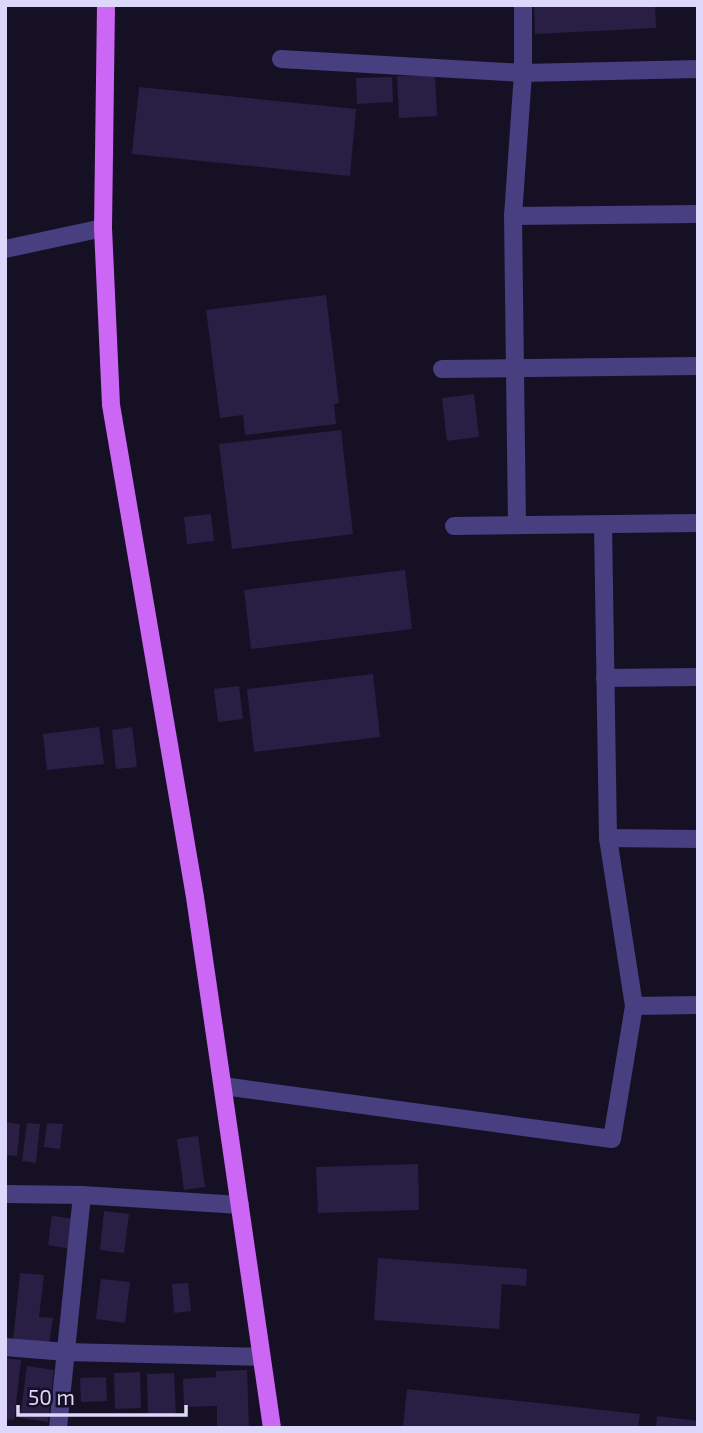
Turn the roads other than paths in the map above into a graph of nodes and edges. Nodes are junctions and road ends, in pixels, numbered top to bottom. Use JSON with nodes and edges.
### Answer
{"nodes":[{"id":1,"x":106,"y":5,"type":"edge"},
{"id":2,"x":523,"y":5,"type":"edge"},
{"id":3,"x":281,"y":59,"type":"dead end"},
{"id":4,"x":698,"y":69,"type":"edge"},
{"id":5,"x":523,"y":73,"type":"junction"},
{"id":6,"x":698,"y":214,"type":"edge"},
{"id":7,"x":513,"y":216,"type":"junction"},
{"id":8,"x":103,"y":228,"type":"junction"},
{"id":9,"x":5,"y":249,"type":"edge"},
{"id":10,"x":698,"y":366,"type":"edge"},
{"id":11,"x":515,"y":368,"type":"junction"},
{"id":12,"x":442,"y":369,"type":"dead end"},
{"id":13,"x":698,"y":523,"type":"edge"},
{"id":14,"x":603,"y":524,"type":"junction"},
{"id":15,"x":517,"y":525,"type":"junction"},
{"id":16,"x":454,"y":526,"type":"dead end"},
{"id":17,"x":698,"y":677,"type":"edge"},
{"id":18,"x":605,"y":678,"type":"junction"},
{"id":19,"x":607,"y":838,"type":"junction"},
{"id":20,"x":698,"y":839,"type":"edge"},
{"id":21,"x":698,"y":1005,"type":"edge"},
{"id":22,"x":634,"y":1006,"type":"junction"},
{"id":23,"x":223,"y":1086,"type":"junction"},
{"id":24,"x":5,"y":1194,"type":"edge"},
{"id":25,"x":82,"y":1195,"type":"junction"},
{"id":26,"x":240,"y":1205,"type":"junction"},
{"id":27,"x":5,"y":1347,"type":"edge"},
{"id":28,"x":66,"y":1352,"type":"junction"},
{"id":29,"x":261,"y":1357,"type":"junction"},
{"id":30,"x":58,"y":1428,"type":"edge"},
{"id":31,"x":272,"y":1428,"type":"edge"}],
"edges":[{"from":1,"to":8,"type":"main road"},
{"from":2,"to":5,"type":"street"},
{"from":3,"to":5,"type":"street"},
{"from":4,"to":5,"type":"street"},
{"from":5,"to":7,"type":"street"},
{"from":6,"to":7,"type":"street"},
{"from":7,"to":11,"type":"street"},
{"from":8,"to":9,"type":"street"},
{"from":8,"to":23,"type":"main road"},
{"from":10,"to":11,"type":"street"},
{"from":11,"to":12,"type":"street"},
{"from":11,"to":15,"type":"street"},
{"from":13,"to":14,"type":"street"},
{"from":14,"to":15,"type":"street"},
{"from":14,"to":18,"type":"street"},
{"from":15,"to":16,"type":"street"},
{"from":17,"to":18,"type":"street"},
{"from":18,"to":19,"type":"street"},
{"from":19,"to":20,"type":"street"},
{"from":19,"to":22,"type":"street"},
{"from":21,"to":22,"type":"street"},
{"from":22,"to":23,"type":"street"},
{"from":23,"to":26,"type":"main road"},
{"from":24,"to":25,"type":"street"},
{"from":25,"to":26,"type":"street"},
{"from":25,"to":28,"type":"street"},
{"from":26,"to":29,"type":"main road"},
{"from":27,"to":28,"type":"street"},
{"from":28,"to":29,"type":"street"},
{"from":28,"to":30,"type":"street"},
{"from":29,"to":31,"type":"main road"}]}
